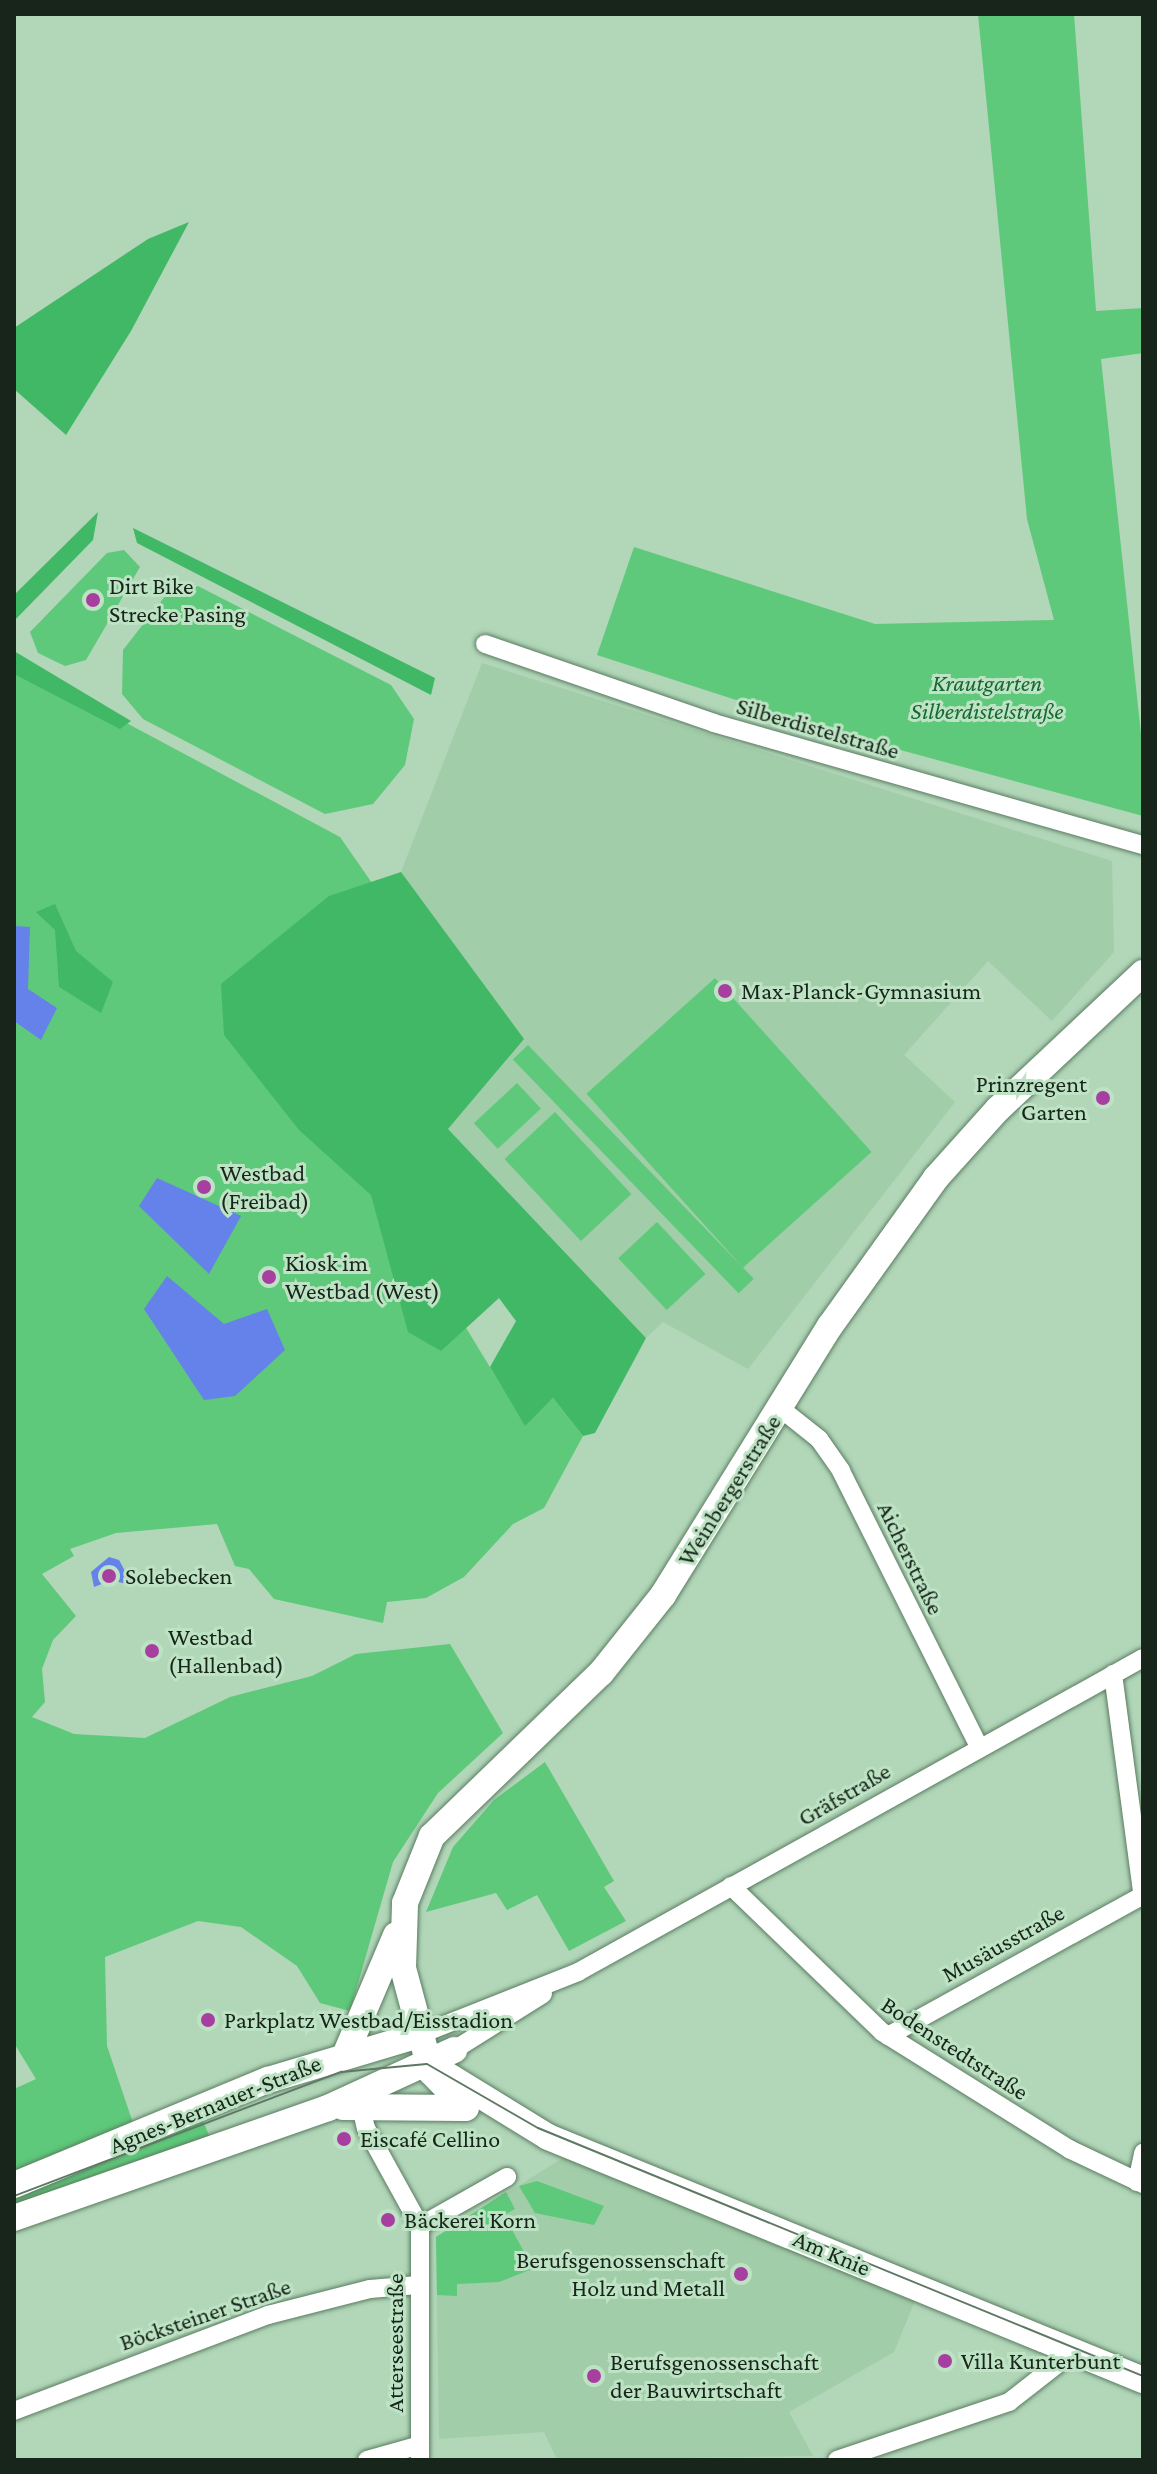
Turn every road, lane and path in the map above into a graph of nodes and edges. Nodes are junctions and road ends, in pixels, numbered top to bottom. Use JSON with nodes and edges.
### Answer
{"nodes":[{"id":1,"x":485,"y":644,"type":"dead end"},
{"id":2,"x":1143,"y":845,"type":"edge"},
{"id":3,"x":1143,"y":973,"type":"edge"},
{"id":4,"x":780,"y":1408,"type":"junction"},
{"id":5,"x":1143,"y":1658,"type":"edge"},
{"id":6,"x":1113,"y":1674,"type":"junction"},
{"id":7,"x":978,"y":1745,"type":"junction"},
{"id":8,"x":731,"y":1886,"type":"junction"},
{"id":9,"x":1143,"y":1896,"type":"edge"},
{"id":10,"x":402,"y":1918,"type":"junction"},
{"id":11,"x":570,"y":1976,"type":"junction"},
{"id":12,"x":419,"y":2035,"type":"junction"},
{"id":13,"x":888,"y":2036,"type":"junction"},
{"id":14,"x":454,"y":2050,"type":"junction"},
{"id":15,"x":346,"y":2053,"type":"junction"},
{"id":16,"x":420,"y":2067,"type":"junction"},
{"id":17,"x":416,"y":2106,"type":"joint"},
{"id":18,"x":361,"y":2107,"type":"junction"},
{"id":19,"x":328,"y":2108,"type":"junction"},
{"id":20,"x":466,"y":2108,"type":"junction"},
{"id":21,"x":523,"y":2121,"type":"junction"},
{"id":22,"x":1143,"y":2153,"type":"edge"},
{"id":23,"x":507,"y":2177,"type":"dead end"},
{"id":24,"x":1140,"y":2183,"type":"edge"},
{"id":25,"x":14,"y":2185,"type":"edge"},
{"id":26,"x":14,"y":2218,"type":"edge"},
{"id":27,"x":420,"y":2226,"type":"junction"},
{"id":28,"x":418,"y":2285,"type":"junction"},
{"id":29,"x":1073,"y":2352,"type":"junction"},
{"id":30,"x":1143,"y":2380,"type":"edge"},
{"id":31,"x":14,"y":2411,"type":"edge"},
{"id":32,"x":420,"y":2453,"type":"edge"},
{"id":33,"x":367,"y":2460,"type":"edge"},
{"id":34,"x":837,"y":2460,"type":"edge"}],
"edges":[{"from":1,"to":2,"type":"street","name":"Silberdistelstraße"},
{"from":3,"to":4,"type":"main road","name":"Weinbergerstraße"},
{"from":4,"to":7,"type":"street","name":"Aicherstraße"},
{"from":4,"to":10,"type":"main road","name":"Weinbergerstraße"},
{"from":5,"to":6,"type":"street","name":"Gräfstraße"},
{"from":6,"to":7,"type":"street","name":"Gräfstraße"},
{"from":6,"to":9,"type":"street"},
{"from":7,"to":8,"type":"street","name":"Gräfstraße"},
{"from":8,"to":11,"type":"street","name":"Gräfstraße"},
{"from":8,"to":13,"type":"street","name":"Bodenstedtstraße"},
{"from":9,"to":13,"type":"street","name":"Musäusstraße"},
{"from":10,"to":12,"type":"main road","name":"Weinbergerstraße"},
{"from":10,"to":15,"type":"main road"},
{"from":11,"to":12,"type":"street","name":"Gräfstraße"},
{"from":11,"to":14,"type":"street","name":"Gräfstraße"},
{"from":12,"to":14,"type":"main road"},
{"from":12,"to":15,"type":"main road","name":"Agnes-Bernauer-Straße"},
{"from":12,"to":16,"type":"main road","name":"Weinbergerstraße"},
{"from":13,"to":24,"type":"street","name":"Bodenstedtstraße"},
{"from":14,"to":16,"type":"main road","name":"Agnes-Bernauer-Straße"},
{"from":15,"to":25,"type":"main road","name":"Agnes-Bernauer-Straße"},
{"from":16,"to":19,"type":"main road","name":"Agnes-Bernauer-Straße"},
{"from":16,"to":20,"type":"main road","name":"Weinbergerstraße"},
{"from":16,"to":21,"type":"main road","name":"Am Knie"},
{"from":17,"to":18,"type":"main road","name":"Agnes-Bernauer-Straße"},
{"from":17,"to":20,"type":"main road","name":"Am Knie"},
{"from":18,"to":19,"type":"main road","name":"Agnes-Bernauer-Straße"},
{"from":18,"to":27,"type":"street"},
{"from":19,"to":26,"type":"main road","name":"Agnes-Bernauer-Straße"},
{"from":20,"to":21,"type":"main road","name":"Am Knie"},
{"from":21,"to":29,"type":"main road","name":"Am Knie"},
{"from":22,"to":24,"type":"street"},
{"from":23,"to":27,"type":"street"},
{"from":27,"to":28,"type":"street","name":"Atterseestraße"},
{"from":28,"to":31,"type":"street","name":"Böcksteiner Straße"},
{"from":28,"to":32,"type":"street","name":"Atterseestraße"},
{"from":29,"to":30,"type":"main road","name":"Am Knie"},
{"from":29,"to":34,"type":"street"},
{"from":32,"to":33,"type":"street"}]}
